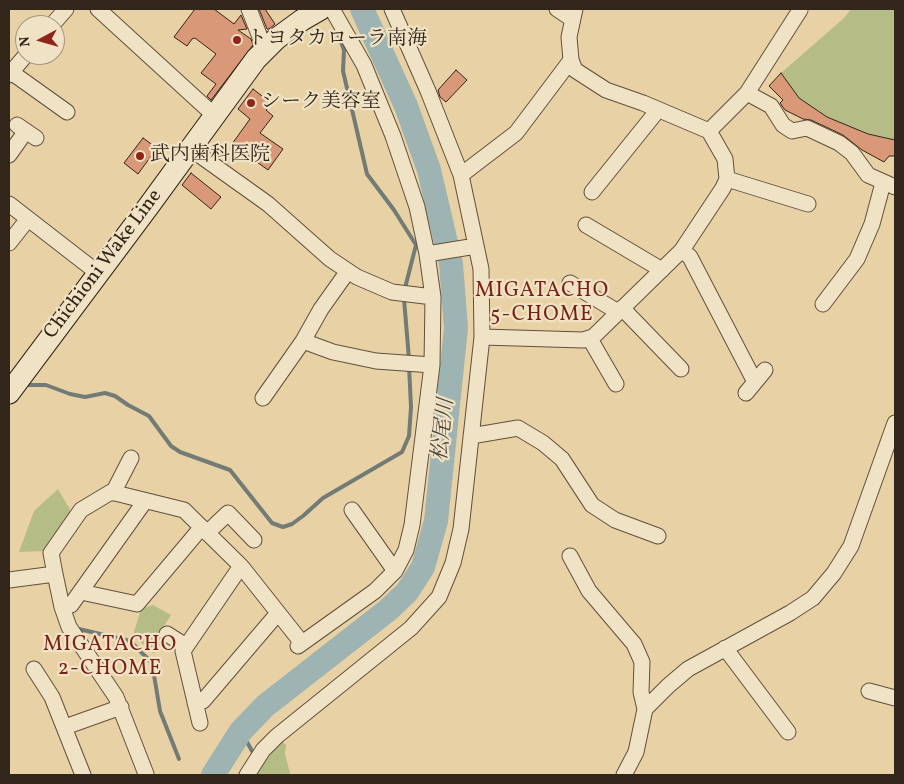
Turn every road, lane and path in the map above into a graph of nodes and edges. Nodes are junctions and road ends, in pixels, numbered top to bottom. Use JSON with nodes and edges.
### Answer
{"nodes":[{"id":1,"x":98,"y":9,"type":"edge"},
{"id":2,"x":249,"y":9,"type":"edge"},
{"id":3,"x":321,"y":9,"type":"edge"},
{"id":4,"x":332,"y":9,"type":"edge"},
{"id":5,"x":392,"y":9,"type":"edge"},
{"id":6,"x":557,"y":9,"type":"edge"},
{"id":7,"x":799,"y":9,"type":"edge"},
{"id":8,"x":574,"y":14,"type":"edge"},
{"id":9,"x":266,"y":50,"type":"junction"},
{"id":10,"x":570,"y":60,"type":"junction"},
{"id":11,"x":10,"y":74,"type":"edge"},
{"id":12,"x":748,"y":92,"type":"junction"},
{"id":13,"x":658,"y":110,"type":"junction"},
{"id":14,"x":67,"y":112,"type":"dead end"},
{"id":15,"x":215,"y":116,"type":"junction"},
{"id":16,"x":709,"y":131,"type":"junction"},
{"id":17,"x":26,"y":132,"type":"dead end"},
{"id":18,"x":191,"y":148,"type":"junction"},
{"id":19,"x":9,"y":155,"type":"edge"},
{"id":20,"x":461,"y":175,"type":"junction"},
{"id":21,"x":727,"y":179,"type":"junction"},
{"id":22,"x":889,"y":185,"type":"edge"},
{"id":23,"x":592,"y":192,"type":"dead end"},
{"id":24,"x":9,"y":204,"type":"edge"},
{"id":25,"x":808,"y":204,"type":"dead end"},
{"id":26,"x":28,"y":219,"type":"junction"},
{"id":27,"x":586,"y":225,"type":"dead end"},
{"id":28,"x":9,"y":243,"type":"edge"},
{"id":29,"x":474,"y":247,"type":"junction"},
{"id":30,"x":682,"y":250,"type":"junction"},
{"id":31,"x":429,"y":254,"type":"junction"},
{"id":32,"x":662,"y":270,"type":"junction"},
{"id":33,"x":348,"y":271,"type":"junction"},
{"id":34,"x":98,"y":273,"type":"junction"},
{"id":35,"x":570,"y":283,"type":"dead end"},
{"id":36,"x":433,"y":298,"type":"junction"},
{"id":37,"x":831,"y":300,"type":"dead end"},
{"id":38,"x":620,"y":310,"type":"junction"},
{"id":39,"x":482,"y":336,"type":"junction"},
{"id":40,"x":590,"y":339,"type":"junction"},
{"id":41,"x":302,"y":341,"type":"junction"},
{"id":42,"x":678,"y":360,"type":"dead end"},
{"id":43,"x":432,"y":365,"type":"junction"},
{"id":44,"x":755,"y":382,"type":"dead end"},
{"id":45,"x":616,"y":384,"type":"dead end"},
{"id":46,"x":9,"y":393,"type":"edge"},
{"id":47,"x":263,"y":398,"type":"dead end"},
{"id":48,"x":895,"y":423,"type":"edge"},
{"id":49,"x":471,"y":436,"type":"junction"},
{"id":50,"x":131,"y":458,"type":"dead end"},
{"id":51,"x":114,"y":493,"type":"junction"},
{"id":52,"x":145,"y":501,"type":"junction"},
{"id":53,"x":352,"y":510,"type":"dead end"},
{"id":54,"x":204,"y":531,"type":"junction"},
{"id":55,"x":658,"y":536,"type":"dead end"},
{"id":56,"x":254,"y":540,"type":"dead end"},
{"id":57,"x":570,"y":556,"type":"dead end"},
{"id":58,"x":241,"y":566,"type":"junction"},
{"id":59,"x":395,"y":571,"type":"junction"},
{"id":60,"x":55,"y":574,"type":"junction"},
{"id":61,"x":9,"y":580,"type":"edge"},
{"id":62,"x":81,"y":592,"type":"junction"},
{"id":63,"x":62,"y":606,"type":"junction"},
{"id":64,"x":278,"y":613,"type":"junction"},
{"id":65,"x":167,"y":634,"type":"dead end"},
{"id":66,"x":186,"y":646,"type":"junction"},
{"id":67,"x":726,"y":648,"type":"junction"},
{"id":68,"x":34,"y":669,"type":"dead end"},
{"id":69,"x":869,"y":691,"type":"dead end"},
{"id":70,"x":895,"y":698,"type":"edge"},
{"id":71,"x":195,"y":702,"type":"junction"},
{"id":72,"x":121,"y":707,"type":"junction"},
{"id":73,"x":645,"y":709,"type":"junction"},
{"id":74,"x":200,"y":722,"type":"dead end"},
{"id":75,"x":65,"y":727,"type":"junction"},
{"id":76,"x":788,"y":732,"type":"dead end"},
{"id":77,"x":83,"y":775,"type":"edge"},
{"id":78,"x":145,"y":775,"type":"edge"},
{"id":79,"x":247,"y":775,"type":"edge"},
{"id":80,"x":624,"y":775,"type":"edge"}],
"edges":[{"from":1,"to":15,"type":"street"},
{"from":2,"to":9,"type":"street"},
{"from":3,"to":9,"type":"main road","name":"Chichioni Wake Line"},
{"from":4,"to":31,"type":"street"},
{"from":5,"to":20,"type":"street"},
{"from":6,"to":8,"type":"street"},
{"from":7,"to":12,"type":"street"},
{"from":8,"to":10,"type":"street"},
{"from":9,"to":15,"type":"main road","name":"Chichioni Wake Line"},
{"from":10,"to":13,"type":"street"},
{"from":10,"to":20,"type":"street"},
{"from":11,"to":14,"type":"street"},
{"from":12,"to":16,"type":"street"},
{"from":12,"to":22,"type":"street"},
{"from":13,"to":16,"type":"street"},
{"from":13,"to":23,"type":"street"},
{"from":15,"to":18,"type":"main road","name":"Chichioni Wake Line"},
{"from":16,"to":21,"type":"street"},
{"from":17,"to":19,"type":"street"},
{"from":18,"to":33,"type":"street"},
{"from":18,"to":34,"type":"main road","name":"Chichioni Wake Line"},
{"from":20,"to":29,"type":"street"},
{"from":21,"to":25,"type":"street"},
{"from":21,"to":30,"type":"street"},
{"from":22,"to":37,"type":"street"},
{"from":24,"to":26,"type":"street"},
{"from":26,"to":28,"type":"street"},
{"from":26,"to":34,"type":"street"},
{"from":27,"to":32,"type":"street"},
{"from":29,"to":31,"type":"street"},
{"from":29,"to":39,"type":"street"},
{"from":30,"to":32,"type":"street"},
{"from":30,"to":44,"type":"street"},
{"from":31,"to":36,"type":"street"},
{"from":32,"to":38,"type":"street"},
{"from":33,"to":36,"type":"street"},
{"from":33,"to":41,"type":"street"},
{"from":34,"to":46,"type":"main road","name":"Chichioni Wake Line"},
{"from":35,"to":38,"type":"street"},
{"from":36,"to":43,"type":"street"},
{"from":38,"to":40,"type":"street"},
{"from":38,"to":42,"type":"street"},
{"from":39,"to":40,"type":"street"},
{"from":39,"to":49,"type":"street"},
{"from":40,"to":45,"type":"street"},
{"from":41,"to":43,"type":"street"},
{"from":41,"to":47,"type":"street"},
{"from":43,"to":59,"type":"street"},
{"from":48,"to":67,"type":"street"},
{"from":49,"to":55,"type":"street"},
{"from":49,"to":79,"type":"street"},
{"from":50,"to":51,"type":"street"},
{"from":51,"to":52,"type":"street"},
{"from":51,"to":60,"type":"street"},
{"from":52,"to":54,"type":"street"},
{"from":52,"to":62,"type":"street"},
{"from":53,"to":59,"type":"street"},
{"from":54,"to":56,"type":"street"},
{"from":54,"to":58,"type":"street"},
{"from":54,"to":62,"type":"street"},
{"from":57,"to":73,"type":"street"},
{"from":58,"to":64,"type":"street"},
{"from":58,"to":66,"type":"street"},
{"from":59,"to":64,"type":"street"},
{"from":60,"to":61,"type":"street"},
{"from":60,"to":63,"type":"street"},
{"from":62,"to":63,"type":"street"},
{"from":63,"to":72,"type":"street"},
{"from":64,"to":71,"type":"street"},
{"from":65,"to":66,"type":"street"},
{"from":66,"to":71,"type":"street"},
{"from":67,"to":73,"type":"street"},
{"from":67,"to":76,"type":"street"},
{"from":68,"to":75,"type":"street"},
{"from":69,"to":70,"type":"street"},
{"from":71,"to":74,"type":"street"},
{"from":72,"to":75,"type":"street"},
{"from":72,"to":78,"type":"street"},
{"from":73,"to":80,"type":"street"},
{"from":75,"to":77,"type":"street"}]}
